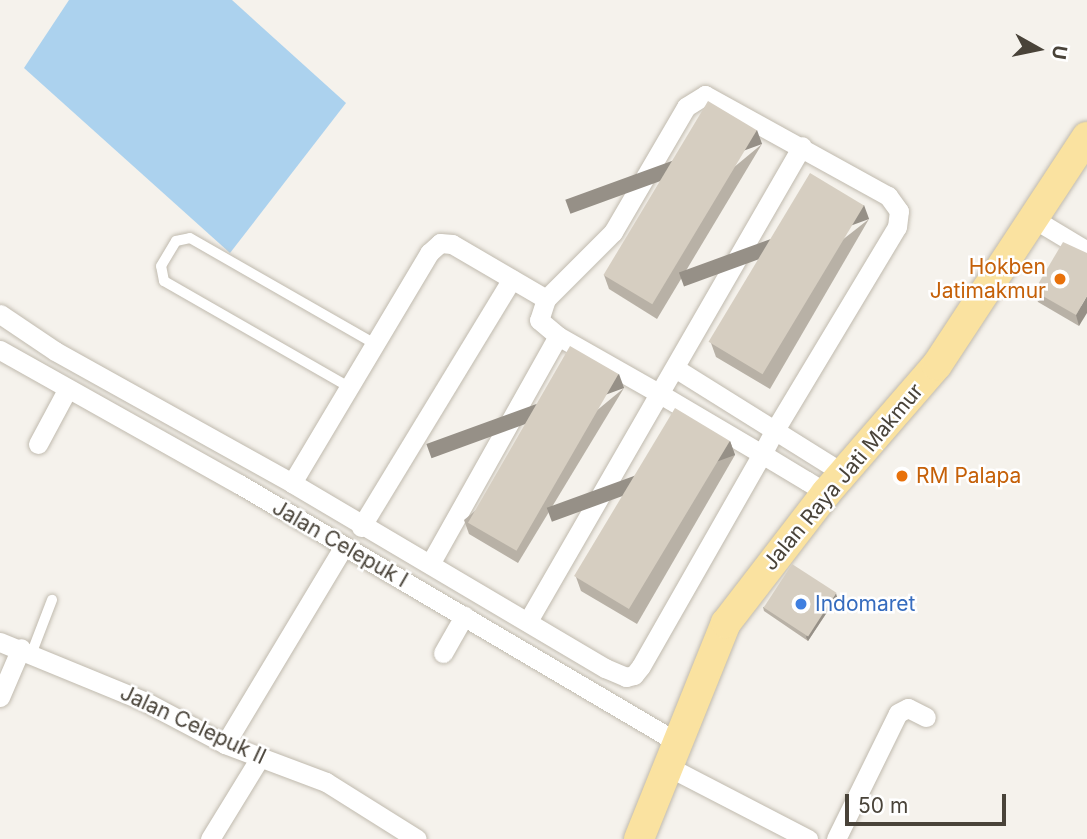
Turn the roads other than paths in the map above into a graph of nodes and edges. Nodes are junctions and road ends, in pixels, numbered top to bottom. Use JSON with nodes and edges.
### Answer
{"nodes":[{"id":1,"x":1087,"y":137,"type":"edge"},
{"id":2,"x":802,"y":146,"type":"junction"},
{"id":3,"x":1034,"y":219,"type":"junction"},
{"id":4,"x":1087,"y":251,"type":"edge"},
{"id":5,"x":512,"y":279,"type":"junction"},
{"id":6,"x":545,"y":299,"type":"junction"},
{"id":7,"x":0,"y":314,"type":"edge"},
{"id":8,"x":558,"y":335,"type":"junction"},
{"id":9,"x":375,"y":344,"type":"junction"},
{"id":10,"x":0,"y":350,"type":"edge"},
{"id":11,"x":675,"y":368,"type":"junction"},
{"id":12,"x":349,"y":387,"type":"junction"},
{"id":13,"x":67,"y":390,"type":"junction"},
{"id":14,"x":660,"y":394,"type":"junction"},
{"id":15,"x":774,"y":433,"type":"junction"},
{"id":16,"x":38,"y":444,"type":"dead end"},
{"id":17,"x":762,"y":454,"type":"junction"},
{"id":18,"x":292,"y":483,"type":"junction"},
{"id":19,"x":835,"y":483,"type":"junction"},
{"id":20,"x":361,"y":527,"type":"junction"},
{"id":21,"x":344,"y":548,"type":"junction"},
{"id":22,"x":430,"y":564,"type":"junction"},
{"id":23,"x":52,"y":600,"type":"dead end"},
{"id":24,"x":464,"y":616,"type":"junction"},
{"id":25,"x":528,"y":621,"type":"junction"},
{"id":26,"x":0,"y":642,"type":"edge"},
{"id":27,"x":26,"y":650,"type":"junction"},
{"id":28,"x":443,"y":653,"type":"dead end"},
{"id":29,"x":0,"y":697,"type":"edge"},
{"id":30,"x":926,"y":717,"type":"dead end"},
{"id":31,"x":225,"y":744,"type":"junction"},
{"id":32,"x":672,"y":754,"type":"junction"},
{"id":33,"x":259,"y":759,"type":"junction"},
{"id":34,"x":210,"y":839,"type":"edge"},
{"id":35,"x":417,"y":839,"type":"edge"},
{"id":36,"x":639,"y":839,"type":"edge"},
{"id":37,"x":807,"y":839,"type":"edge"},
{"id":38,"x":836,"y":839,"type":"edge"}],
"edges":[{"from":1,"to":3,"type":"main road","name":"Jalan Raya Jati Makmur"},
{"from":2,"to":6,"type":"street"},
{"from":2,"to":11,"type":"street"},
{"from":2,"to":15,"type":"street"},
{"from":3,"to":4,"type":"street"},
{"from":3,"to":19,"type":"main road","name":"Jalan Raya Jati Makmur"},
{"from":5,"to":6,"type":"street"},
{"from":5,"to":9,"type":"street"},
{"from":5,"to":20,"type":"street"},
{"from":6,"to":8,"type":"street"},
{"from":7,"to":18,"type":"street"},
{"from":8,"to":14,"type":"street"},
{"from":8,"to":22,"type":"street"},
{"from":9,"to":12,"type":"street"},
{"from":9,"to":12,"type":"lane"},
{"from":10,"to":13,"type":"street","name":"Jalan Celepuk I"},
{"from":11,"to":14,"type":"street"},
{"from":11,"to":15,"type":"street"},
{"from":12,"to":18,"type":"street"},
{"from":13,"to":16,"type":"street"},
{"from":13,"to":21,"type":"street","name":"Jalan Celepuk I"},
{"from":14,"to":17,"type":"street"},
{"from":14,"to":25,"type":"street"},
{"from":15,"to":17,"type":"street"},
{"from":15,"to":19,"type":"street"},
{"from":17,"to":19,"type":"street"},
{"from":17,"to":25,"type":"street"},
{"from":18,"to":20,"type":"street"},
{"from":19,"to":32,"type":"main road","name":"Jalan Raya Jati Makmur"},
{"from":20,"to":22,"type":"street"},
{"from":21,"to":24,"type":"street","name":"Jalan Celepuk I"},
{"from":21,"to":31,"type":"street"},
{"from":22,"to":25,"type":"street"},
{"from":23,"to":27,"type":"lane"},
{"from":24,"to":28,"type":"street"},
{"from":24,"to":32,"type":"street","name":"Jalan Celepuk I"},
{"from":26,"to":27,"type":"street","name":"Jalan Celepuk II"},
{"from":27,"to":29,"type":"street"},
{"from":27,"to":31,"type":"street","name":"Jalan Celepuk II"},
{"from":30,"to":38,"type":"street"},
{"from":31,"to":33,"type":"street","name":"Jalan Celepuk II"},
{"from":32,"to":36,"type":"main road","name":"Jalan Raya Jati Makmur"},
{"from":32,"to":37,"type":"street","name":"Jalan Celepuk I"},
{"from":33,"to":34,"type":"street"},
{"from":33,"to":35,"type":"street","name":"Jalan Celepuk II"}]}
